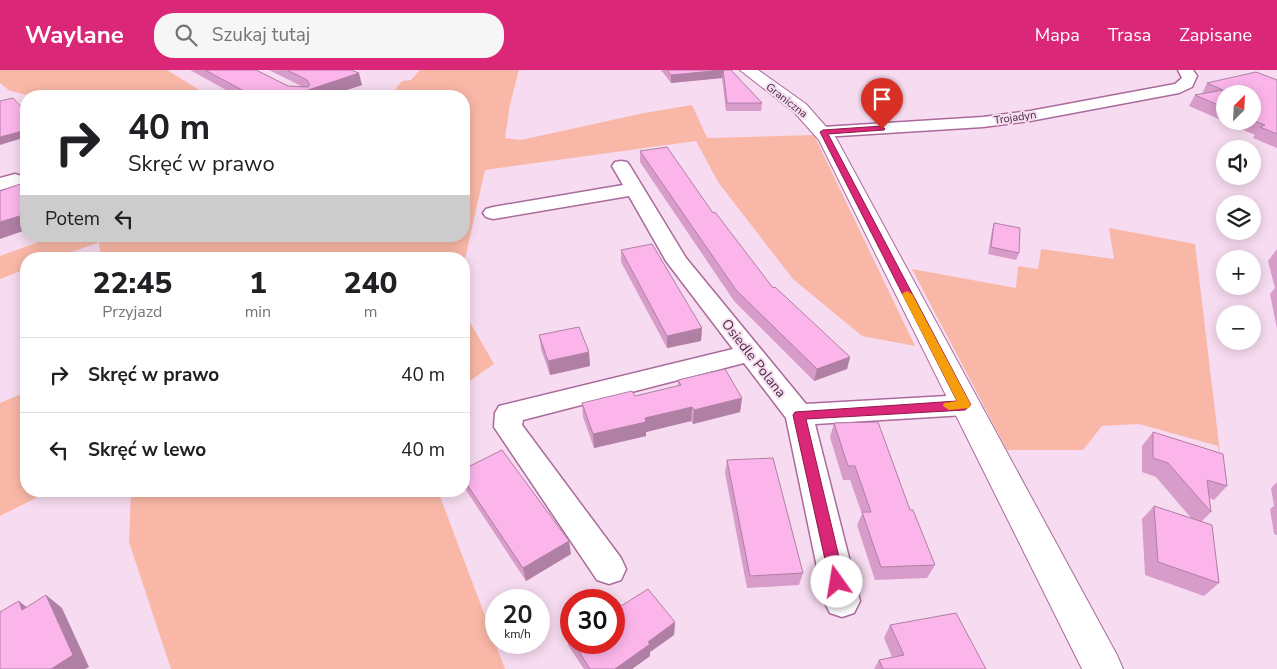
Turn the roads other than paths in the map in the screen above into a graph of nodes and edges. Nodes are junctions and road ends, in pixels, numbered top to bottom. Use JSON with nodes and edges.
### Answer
{"nodes":[{"id":1,"x":748,"y":70,"type":"edge"},
{"id":2,"x":1185,"y":70,"type":"edge"},
{"id":3,"x":823,"y":132,"type":"junction"},
{"id":4,"x":621,"y":166,"type":"dead end"},
{"id":5,"x":635,"y":189,"type":"junction"},
{"id":6,"x":493,"y":212,"type":"dead end"},
{"id":7,"x":750,"y":353,"type":"junction"},
{"id":8,"x":965,"y":405,"type":"junction"},
{"id":9,"x":799,"y":415,"type":"junction"},
{"id":10,"x":609,"y":569,"type":"dead end"},
{"id":11,"x":842,"y":601,"type":"dead end"},
{"id":12,"x":1103,"y":669,"type":"edge"}],
"edges":[{"from":1,"to":3,"type":"street","name":"Graniczna"},
{"from":2,"to":3,"type":"street","name":"Trojadyn"},
{"from":3,"to":8,"type":"street","name":"Graniczna"},
{"from":4,"to":5,"type":"street","name":"Osiedle Polana"},
{"from":5,"to":6,"type":"street"},
{"from":5,"to":7,"type":"street","name":"Osiedle Polana"},
{"from":7,"to":9,"type":"street","name":"Osiedle Polana"},
{"from":7,"to":10,"type":"street"},
{"from":8,"to":9,"type":"street"},
{"from":8,"to":12,"type":"street","name":"Graniczna"},
{"from":9,"to":11,"type":"street","name":"Osiedle Polana"}]}
